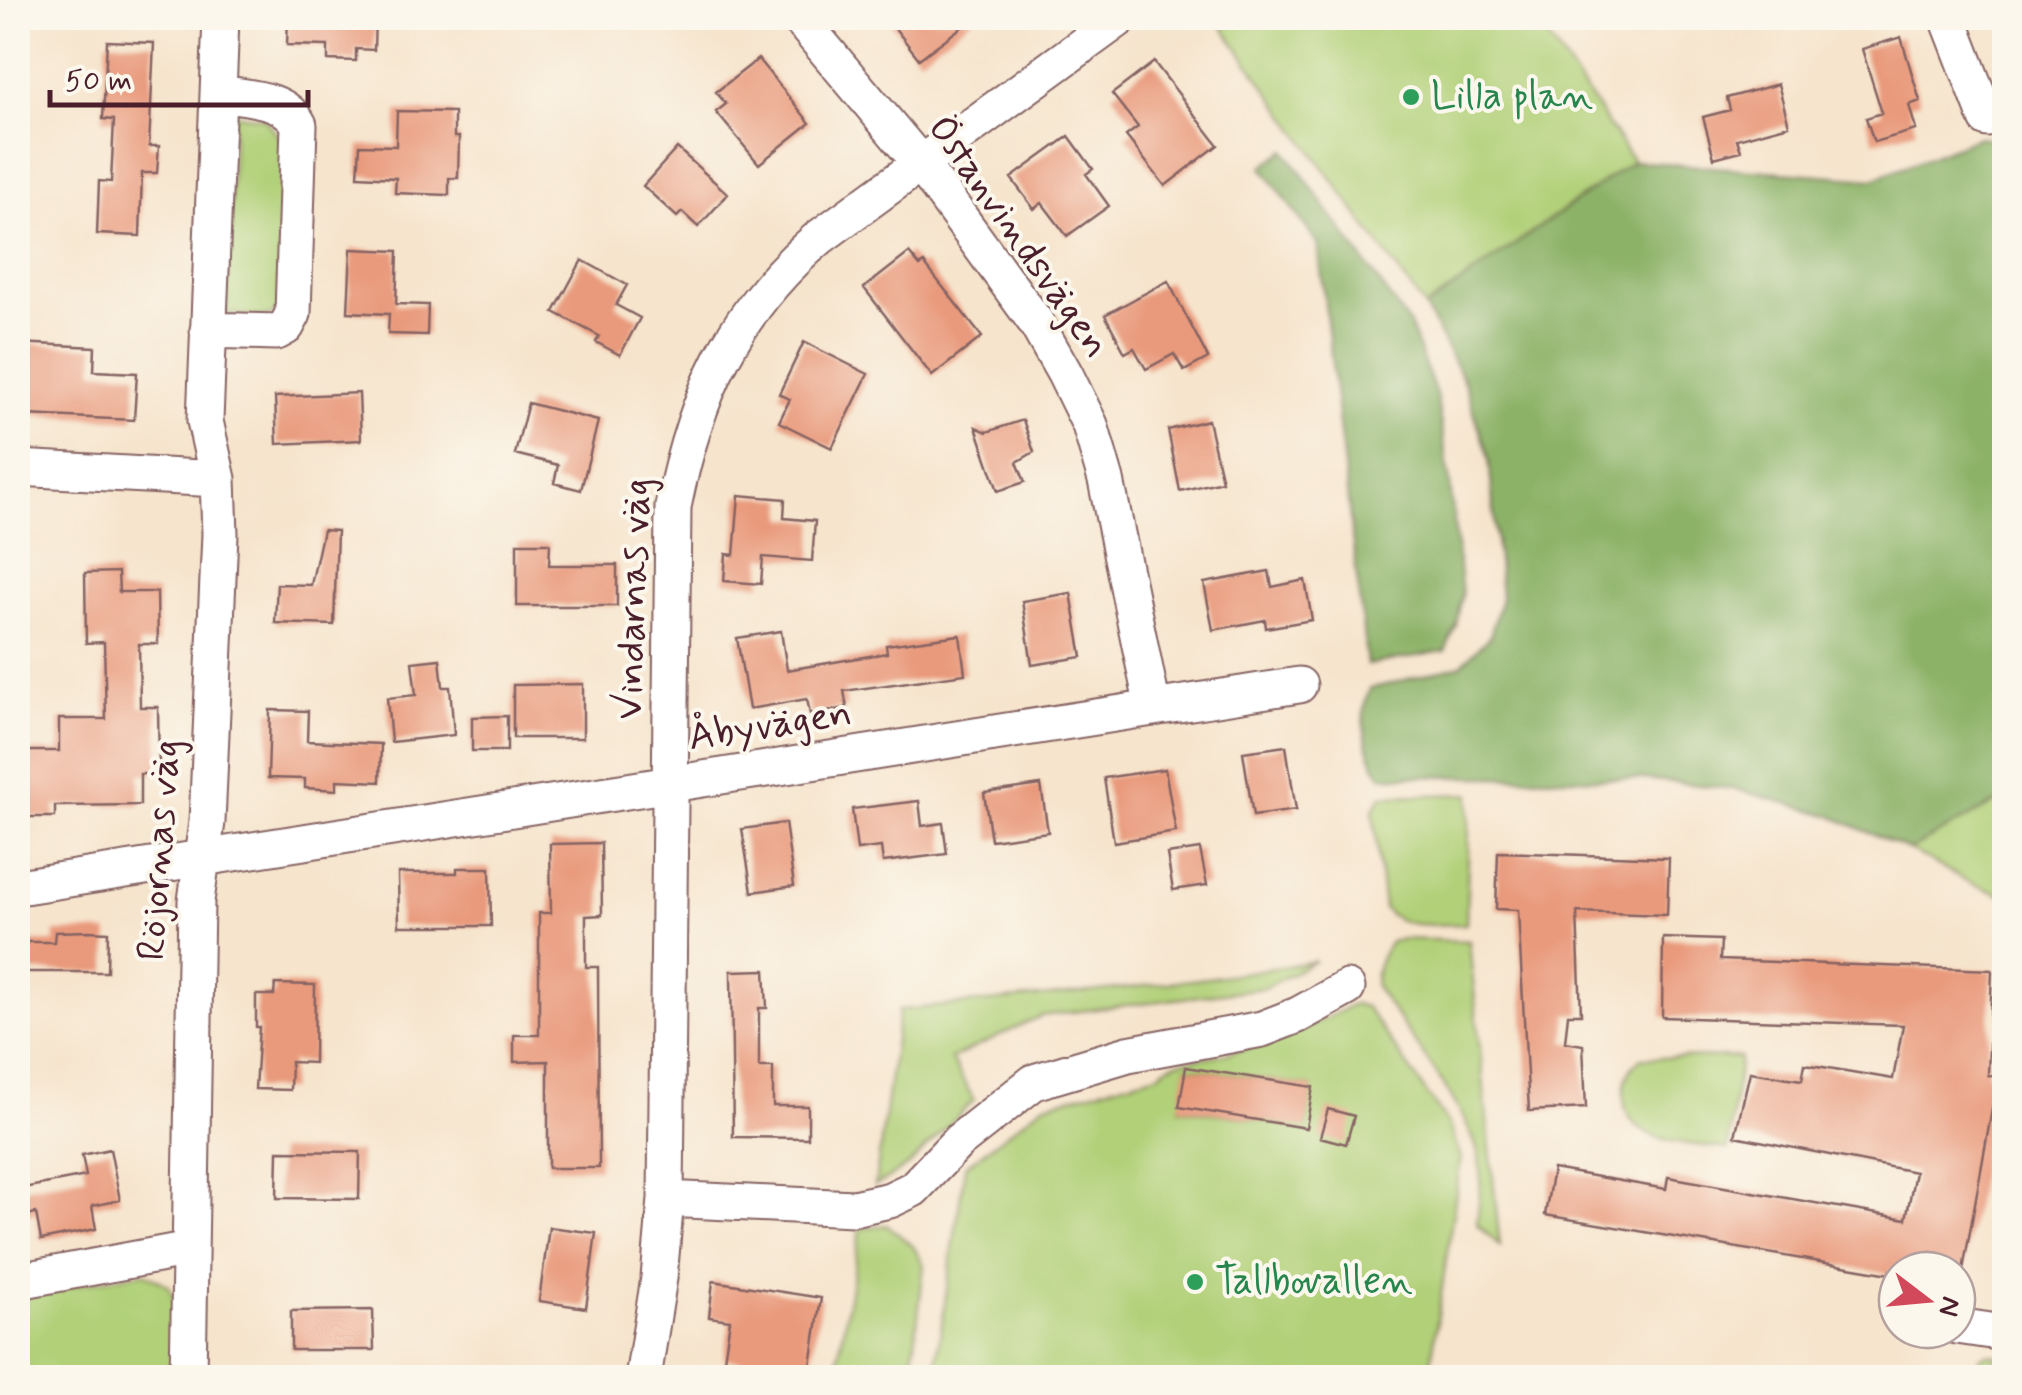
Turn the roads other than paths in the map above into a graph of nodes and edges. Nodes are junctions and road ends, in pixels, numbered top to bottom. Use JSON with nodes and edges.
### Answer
{"nodes":[{"id":1,"x":222,"y":18,"type":"edge"},
{"id":2,"x":799,"y":18,"type":"edge"},
{"id":3,"x":1120,"y":18,"type":"edge"},
{"id":4,"x":1948,"y":18,"type":"edge"},
{"id":5,"x":219,"y":93,"type":"junction"},
{"id":6,"x":1987,"y":118,"type":"dead end"},
{"id":7,"x":921,"y":164,"type":"junction"},
{"id":8,"x":208,"y":330,"type":"junction"},
{"id":9,"x":18,"y":468,"type":"edge"},
{"id":10,"x":218,"y":480,"type":"junction"},
{"id":11,"x":1299,"y":685,"type":"dead end"},
{"id":12,"x":1153,"y":708,"type":"junction"},
{"id":13,"x":670,"y":786,"type":"junction"},
{"id":14,"x":201,"y":860,"type":"junction"},
{"id":15,"x":18,"y":887,"type":"edge"},
{"id":16,"x":1347,"y":988,"type":"dead end"},
{"id":17,"x":666,"y":1200,"type":"junction"},
{"id":18,"x":190,"y":1249,"type":"junction"},
{"id":19,"x":18,"y":1281,"type":"edge"},
{"id":20,"x":1977,"y":1329,"type":"edge"},
{"id":21,"x":2004,"y":1333,"type":"edge"},
{"id":22,"x":188,"y":1378,"type":"edge"},
{"id":23,"x":643,"y":1378,"type":"edge"}],
"edges":[{"from":1,"to":5,"type":"street","name":"Röjornas väg"},
{"from":2,"to":7,"type":"street","name":"Östanvindsvägen"},
{"from":3,"to":7,"type":"street","name":"Vindarnas väg"},
{"from":4,"to":6,"type":"street"},
{"from":5,"to":8,"type":"street","name":"Röjornas väg"},
{"from":5,"to":8,"type":"street"},
{"from":7,"to":12,"type":"street","name":"Östanvindsvägen"},
{"from":7,"to":13,"type":"street","name":"Vindarnas väg"},
{"from":8,"to":10,"type":"street","name":"Röjornas väg"},
{"from":9,"to":10,"type":"street"},
{"from":10,"to":14,"type":"street","name":"Röjornas väg"},
{"from":11,"to":12,"type":"street","name":"Åbyvägen"},
{"from":12,"to":13,"type":"street","name":"Åbyvägen"},
{"from":13,"to":14,"type":"street","name":"Åbyvägen"},
{"from":13,"to":17,"type":"street","name":"Vindarnas väg"},
{"from":14,"to":15,"type":"street","name":"Åbyvägen"},
{"from":14,"to":18,"type":"street","name":"Röjornas väg"},
{"from":16,"to":17,"type":"street"},
{"from":17,"to":23,"type":"street","name":"Vindarnas väg"},
{"from":18,"to":19,"type":"street"},
{"from":18,"to":22,"type":"street","name":"Röjornas väg"},
{"from":20,"to":21,"type":"street"}]}
